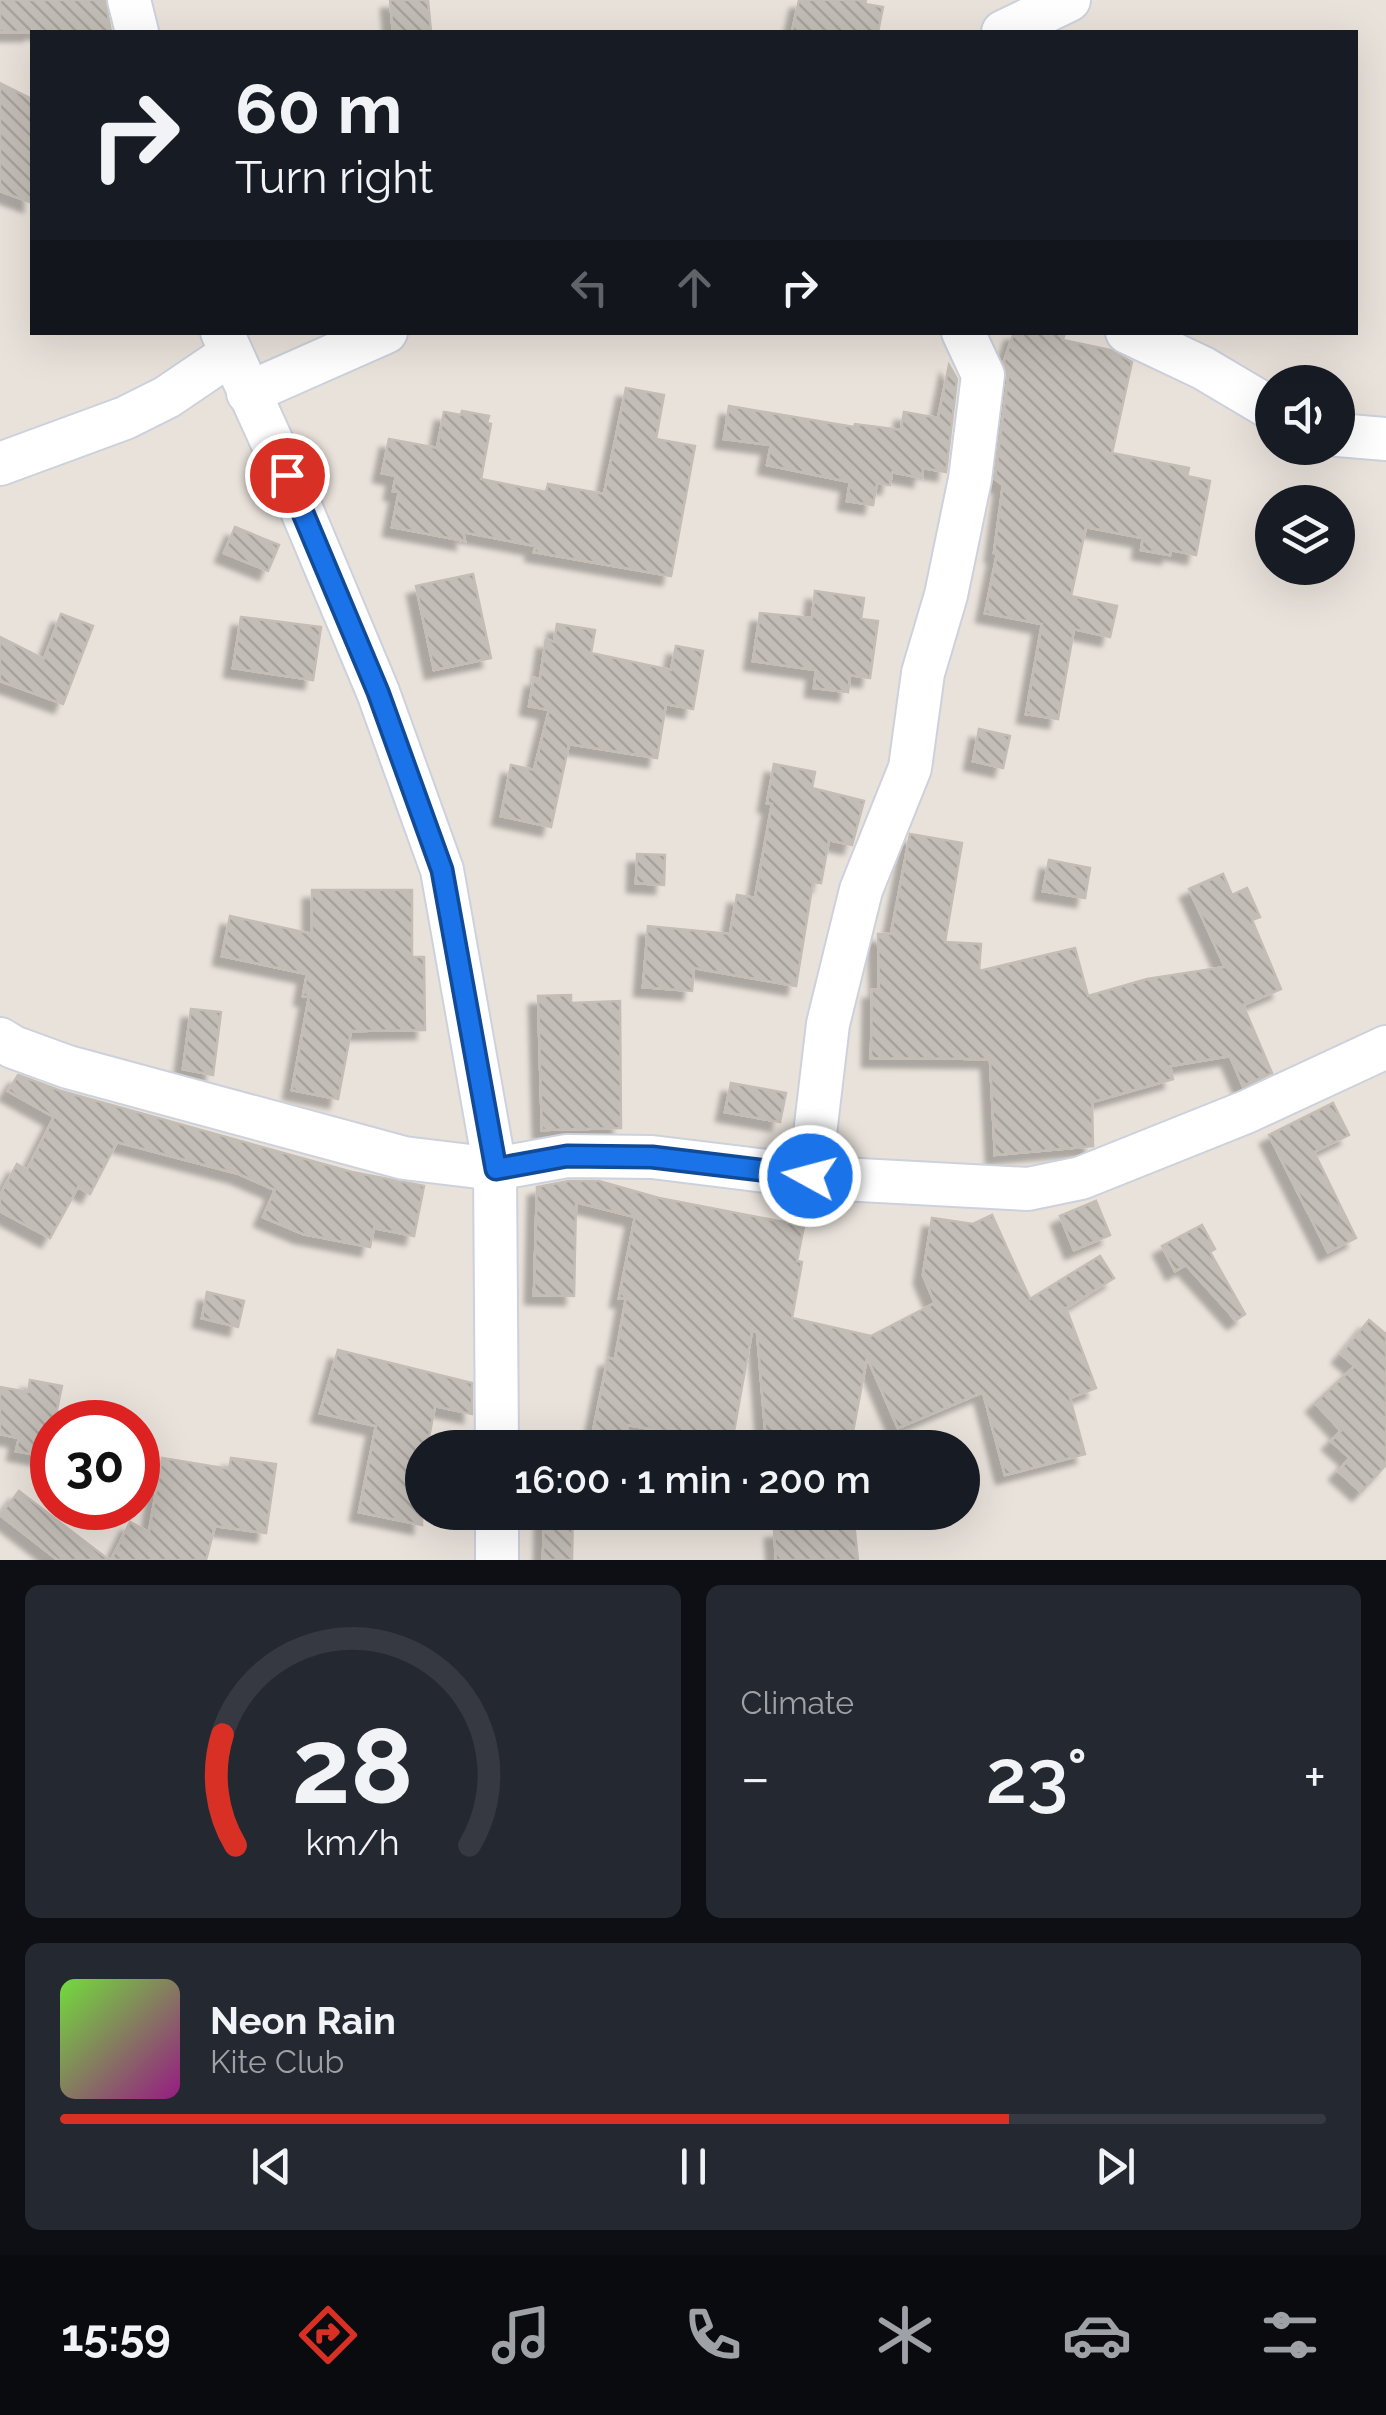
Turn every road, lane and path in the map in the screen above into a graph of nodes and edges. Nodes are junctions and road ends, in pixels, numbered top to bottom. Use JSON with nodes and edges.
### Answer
{"nodes":[{"id":1,"x":129,"y":0,"type":"edge"},
{"id":2,"x":1068,"y":0,"type":"edge"},
{"id":3,"x":136,"y":30,"type":"edge"},
{"id":4,"x":1007,"y":30,"type":"edge"},
{"id":5,"x":379,"y":335,"type":"edge"},
{"id":6,"x":964,"y":335,"type":"edge"},
{"id":7,"x":1133,"y":335,"type":"edge"},
{"id":8,"x":225,"y":344,"type":"edge"},
{"id":9,"x":248,"y":393,"type":"junction"},
{"id":10,"x":1255,"y":398,"type":"edge"},
{"id":11,"x":1355,"y":437,"type":"edge"},
{"id":12,"x":1386,"y":438,"type":"edge"},
{"id":13,"x":0,"y":464,"type":"edge"},
{"id":14,"x":0,"y":1039,"type":"edge"},
{"id":15,"x":1386,"y":1048,"type":"edge"},
{"id":16,"x":496,"y":1169,"type":"junction"},
{"id":17,"x":810,"y":1176,"type":"junction"},
{"id":18,"x":497,"y":1430,"type":"edge"},
{"id":19,"x":497,"y":1530,"type":"edge"},
{"id":20,"x":497,"y":1560,"type":"edge"}],
"edges":[{"from":1,"to":3,"type":"street"},
{"from":2,"to":4,"type":"street"},
{"from":5,"to":9,"type":"street"},
{"from":6,"to":17,"type":"street"},
{"from":7,"to":10,"type":"street"},
{"from":8,"to":9,"type":"street"},
{"from":8,"to":13,"type":"street"},
{"from":9,"to":16,"type":"street"},
{"from":11,"to":12,"type":"street"},
{"from":14,"to":16,"type":"street"},
{"from":15,"to":17,"type":"street"},
{"from":16,"to":17,"type":"street"},
{"from":16,"to":18,"type":"street"},
{"from":19,"to":20,"type":"street"}]}
